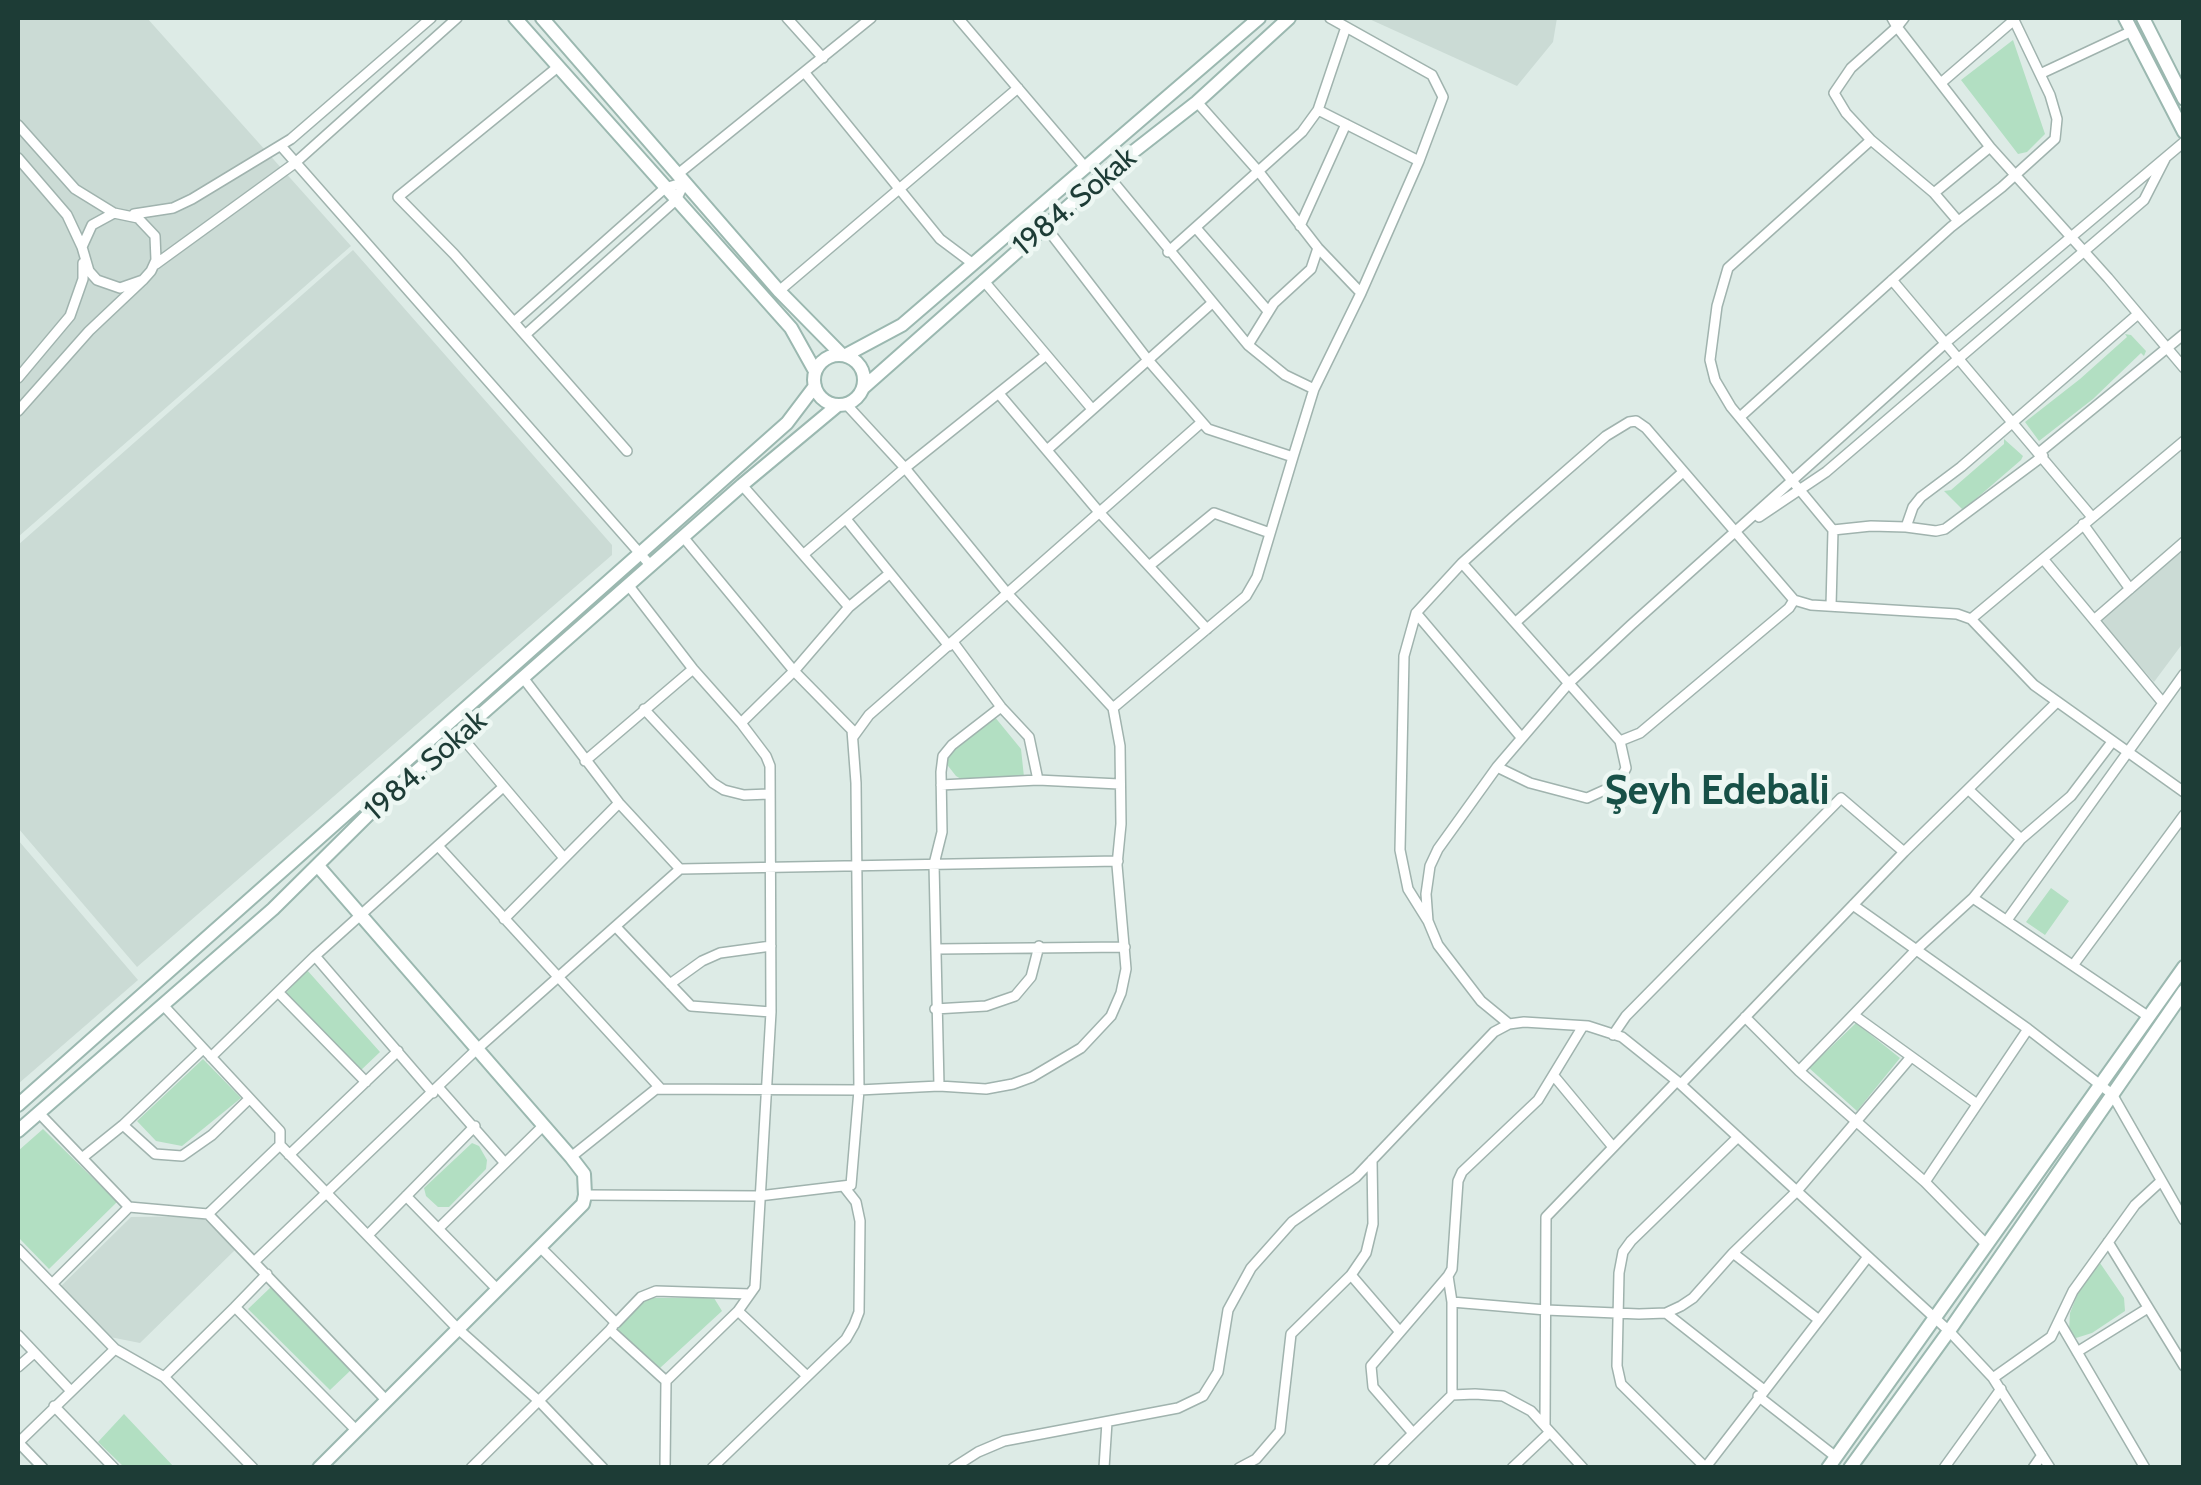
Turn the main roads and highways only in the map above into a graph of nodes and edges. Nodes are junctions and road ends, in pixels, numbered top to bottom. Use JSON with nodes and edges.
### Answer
{"nodes":[{"id":1,"x":515,"y":18,"type":"edge"},
{"id":2,"x":542,"y":18,"type":"edge"},
{"id":3,"x":1260,"y":18,"type":"edge"},
{"id":4,"x":2143,"y":18,"type":"edge"},
{"id":5,"x":1279,"y":21,"type":"edge"},
{"id":6,"x":2129,"y":24,"type":"edge"},
{"id":7,"x":2184,"y":99,"type":"edge"},
{"id":8,"x":2184,"y":132,"type":"edge"},
{"id":9,"x":844,"y":355,"type":"junction"},
{"id":10,"x":815,"y":379,"type":"junction"},
{"id":11,"x":863,"y":388,"type":"junction"},
{"id":12,"x":842,"y":404,"type":"junction"},
{"id":13,"x":318,"y":866,"type":"junction"},
{"id":14,"x":2184,"y":967,"type":"edge"},
{"id":15,"x":2184,"y":990,"type":"edge"},
{"id":16,"x":18,"y":1105,"type":"edge"},
{"id":17,"x":18,"y":1132,"type":"edge"},
{"id":18,"x":1832,"y":1462,"type":"edge"},
{"id":19,"x":319,"y":1468,"type":"edge"},
{"id":20,"x":1850,"y":1468,"type":"edge"}],
"edges":[{"from":1,"to":10,"type":"main road"},
{"from":2,"to":9,"type":"main road"},
{"from":3,"to":9,"type":"main road"},
{"from":4,"to":7,"type":"main road"},
{"from":5,"to":11,"type":"main road","name":"1984. Sokak"},
{"from":6,"to":8,"type":"main road"},
{"from":9,"to":10,"type":"main road"},
{"from":9,"to":11,"type":"main road"},
{"from":10,"to":12,"type":"main road"},
{"from":10,"to":16,"type":"main road"},
{"from":11,"to":12,"type":"main road"},
{"from":12,"to":13,"type":"main road","name":"1984. Sokak"},
{"from":13,"to":17,"type":"main road","name":"1984. Sokak"},
{"from":13,"to":19,"type":"main road"},
{"from":14,"to":18,"type":"main road"},
{"from":15,"to":20,"type":"main road"}]}
